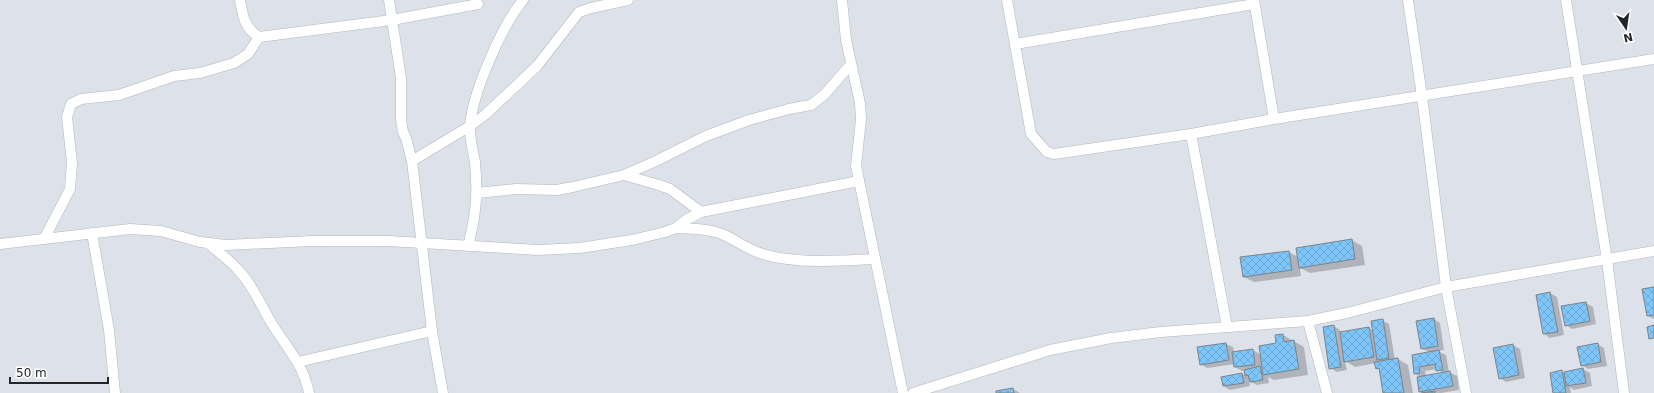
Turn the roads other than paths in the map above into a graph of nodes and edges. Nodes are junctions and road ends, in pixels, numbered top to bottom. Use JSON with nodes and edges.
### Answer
{"nodes":[{"id":1,"x":240,"y":0,"type":"edge"},
{"id":2,"x":389,"y":0,"type":"edge"},
{"id":3,"x":523,"y":0,"type":"edge"},
{"id":4,"x":628,"y":0,"type":"edge"},
{"id":5,"x":842,"y":0,"type":"edge"},
{"id":6,"x":1007,"y":0,"type":"edge"},
{"id":7,"x":1408,"y":0,"type":"edge"},
{"id":8,"x":1566,"y":0,"type":"edge"},
{"id":9,"x":1254,"y":2,"type":"edge"},
{"id":10,"x":478,"y":4,"type":"dead end"},
{"id":11,"x":392,"y":20,"type":"junction"},
{"id":12,"x":259,"y":38,"type":"junction"},
{"id":13,"x":1015,"y":44,"type":"junction"},
{"id":14,"x":1654,"y":59,"type":"edge"},
{"id":15,"x":851,"y":64,"type":"junction"},
{"id":16,"x":1578,"y":71,"type":"junction"},
{"id":17,"x":1422,"y":96,"type":"junction"},
{"id":18,"x":1274,"y":119,"type":"junction"},
{"id":19,"x":470,"y":126,"type":"junction"},
{"id":20,"x":1191,"y":134,"type":"junction"},
{"id":21,"x":412,"y":161,"type":"junction"},
{"id":22,"x":624,"y":175,"type":"junction"},
{"id":23,"x":859,"y":181,"type":"junction"},
{"id":24,"x":477,"y":193,"type":"junction"},
{"id":25,"x":701,"y":212,"type":"junction"},
{"id":26,"x":676,"y":228,"type":"junction"},
{"id":27,"x":92,"y":233,"type":"junction"},
{"id":28,"x":44,"y":239,"type":"junction"},
{"id":29,"x":208,"y":243,"type":"junction"},
{"id":30,"x":0,"y":244,"type":"edge"},
{"id":31,"x":421,"y":244,"type":"junction"},
{"id":32,"x":468,"y":246,"type":"junction"},
{"id":33,"x":1654,"y":252,"type":"edge"},
{"id":34,"x":875,"y":259,"type":"junction"},
{"id":35,"x":1607,"y":260,"type":"junction"},
{"id":36,"x":1446,"y":287,"type":"junction"},
{"id":37,"x":1308,"y":321,"type":"junction"},
{"id":38,"x":1227,"y":327,"type":"junction"},
{"id":39,"x":432,"y":331,"type":"junction"},
{"id":40,"x":298,"y":362,"type":"junction"},
{"id":41,"x":114,"y":393,"type":"edge"},
{"id":42,"x":309,"y":393,"type":"edge"},
{"id":43,"x":443,"y":393,"type":"edge"},
{"id":44,"x":903,"y":393,"type":"edge"},
{"id":45,"x":913,"y":393,"type":"edge"},
{"id":46,"x":1327,"y":393,"type":"edge"},
{"id":47,"x":1466,"y":393,"type":"edge"},
{"id":48,"x":1624,"y":393,"type":"edge"}],
"edges":[{"from":1,"to":12,"type":"street"},
{"from":2,"to":11,"type":"street"},
{"from":3,"to":19,"type":"street"},
{"from":4,"to":19,"type":"street"},
{"from":5,"to":15,"type":"street"},
{"from":6,"to":13,"type":"street"},
{"from":7,"to":17,"type":"street"},
{"from":8,"to":16,"type":"street"},
{"from":9,"to":13,"type":"street"},
{"from":9,"to":18,"type":"street"},
{"from":10,"to":11,"type":"street"},
{"from":11,"to":12,"type":"street"},
{"from":11,"to":21,"type":"street"},
{"from":12,"to":28,"type":"street"},
{"from":13,"to":20,"type":"street"},
{"from":14,"to":16,"type":"street"},
{"from":15,"to":22,"type":"street"},
{"from":15,"to":23,"type":"street"},
{"from":16,"to":17,"type":"street"},
{"from":16,"to":35,"type":"street"},
{"from":17,"to":18,"type":"street"},
{"from":17,"to":36,"type":"street"},
{"from":18,"to":20,"type":"street"},
{"from":19,"to":21,"type":"street"},
{"from":19,"to":24,"type":"street"},
{"from":20,"to":38,"type":"street"},
{"from":21,"to":31,"type":"street"},
{"from":22,"to":24,"type":"street"},
{"from":22,"to":25,"type":"street"},
{"from":23,"to":25,"type":"street"},
{"from":23,"to":34,"type":"street"},
{"from":24,"to":32,"type":"street"},
{"from":25,"to":26,"type":"street"},
{"from":26,"to":32,"type":"street"},
{"from":26,"to":34,"type":"street"},
{"from":27,"to":28,"type":"street"},
{"from":27,"to":29,"type":"street"},
{"from":27,"to":41,"type":"street"},
{"from":28,"to":30,"type":"street"},
{"from":29,"to":31,"type":"street"},
{"from":29,"to":40,"type":"street"},
{"from":31,"to":32,"type":"street"},
{"from":31,"to":39,"type":"street"},
{"from":33,"to":35,"type":"street"},
{"from":34,"to":44,"type":"street"},
{"from":35,"to":36,"type":"street"},
{"from":35,"to":48,"type":"street"},
{"from":36,"to":37,"type":"street"},
{"from":36,"to":47,"type":"street"},
{"from":37,"to":38,"type":"street"},
{"from":37,"to":46,"type":"street"},
{"from":38,"to":45,"type":"street"},
{"from":39,"to":40,"type":"street"},
{"from":39,"to":43,"type":"street"},
{"from":40,"to":42,"type":"street"}]}
